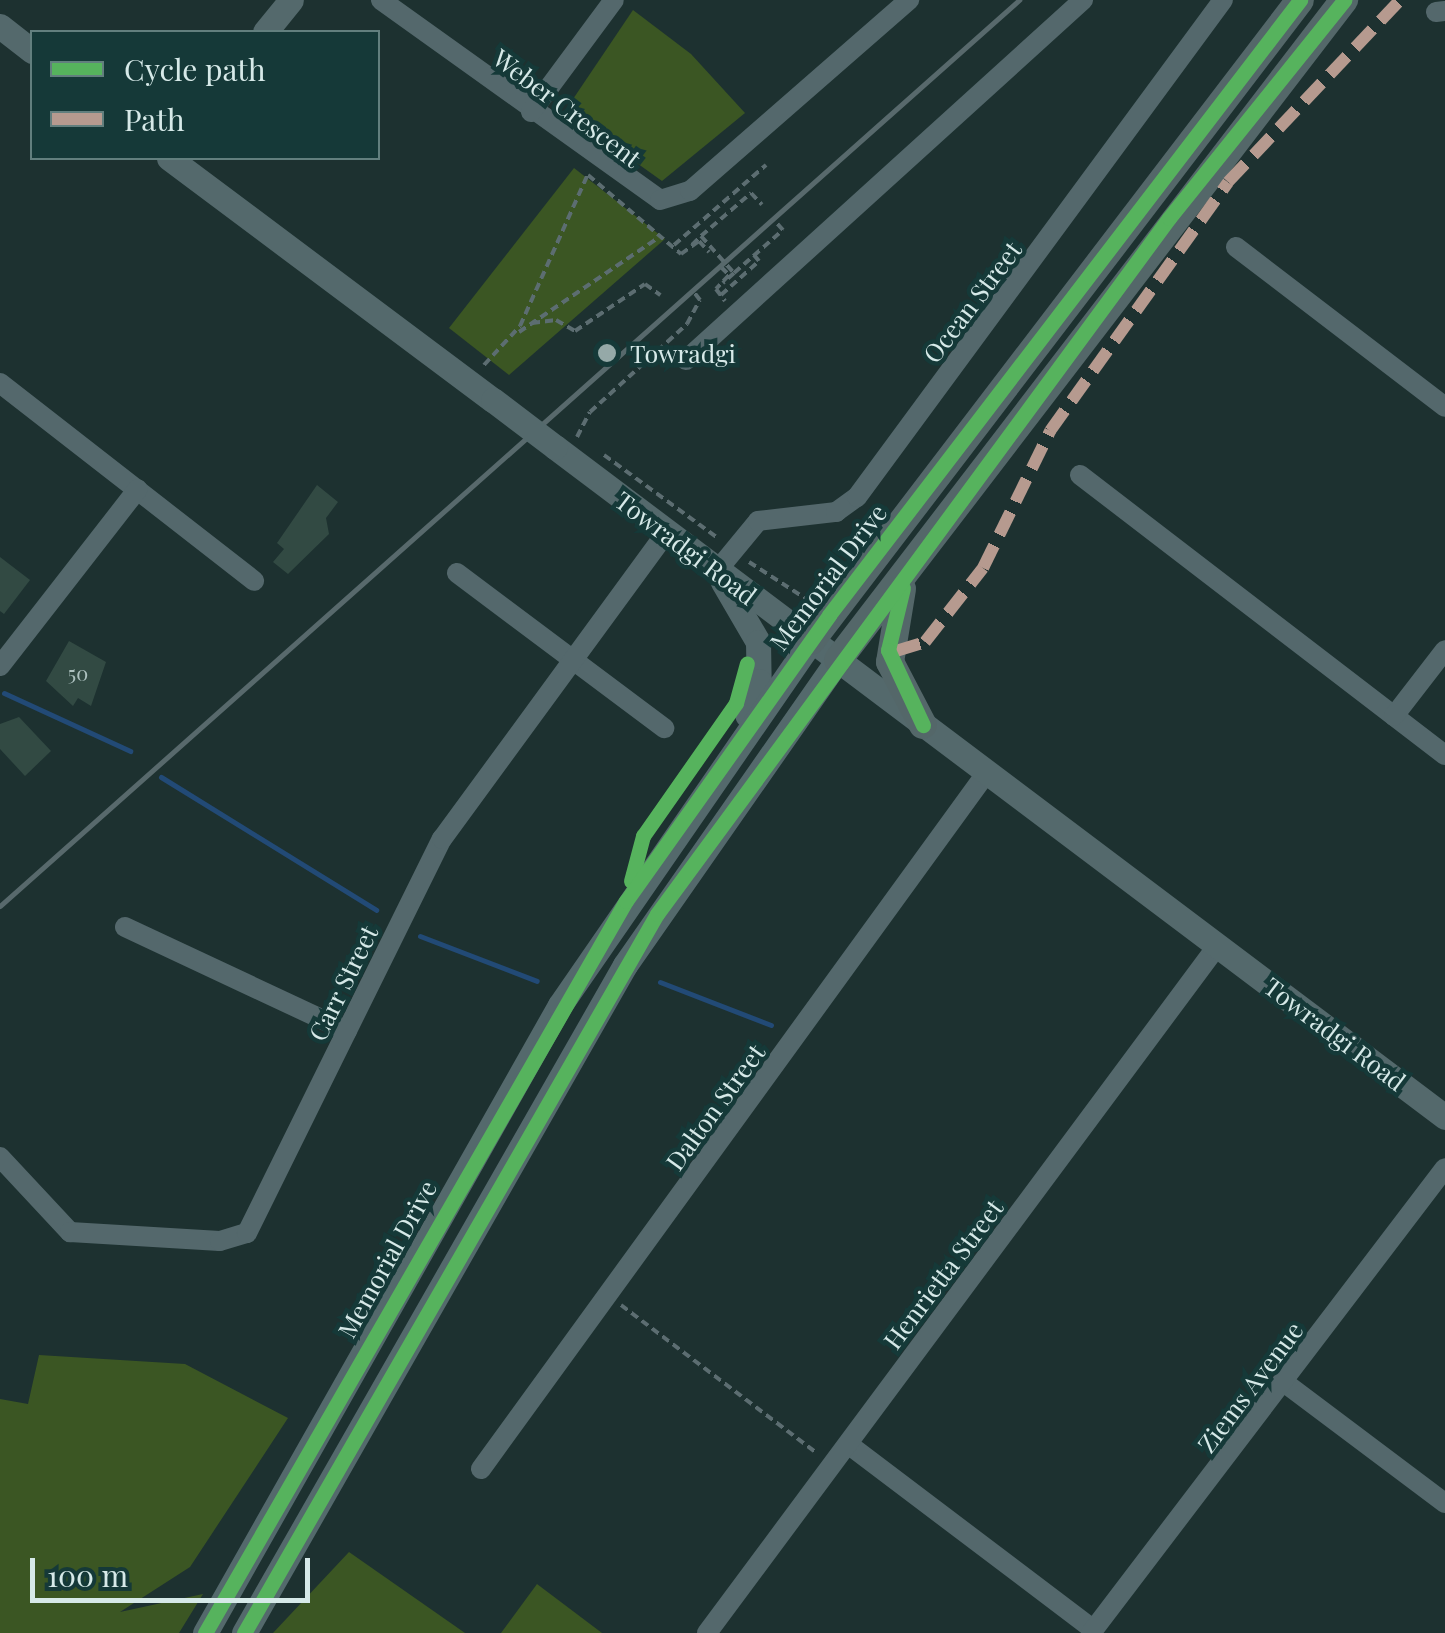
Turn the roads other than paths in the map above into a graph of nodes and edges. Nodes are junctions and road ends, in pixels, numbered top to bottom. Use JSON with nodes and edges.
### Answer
{"nodes":[{"id":1,"x":290,"y":0,"type":"edge"},
{"id":2,"x":381,"y":0,"type":"edge"},
{"id":3,"x":614,"y":0,"type":"edge"},
{"id":4,"x":909,"y":0,"type":"edge"},
{"id":5,"x":1083,"y":0,"type":"edge"},
{"id":6,"x":1223,"y":0,"type":"edge"},
{"id":7,"x":1300,"y":0,"type":"edge"},
{"id":8,"x":1344,"y":0,"type":"edge"},
{"id":9,"x":0,"y":26,"type":"edge"},
{"id":10,"x":267,"y":30,"type":"edge"},
{"id":11,"x":30,"y":49,"type":"edge"},
{"id":12,"x":531,"y":112,"type":"junction"},
{"id":13,"x":173,"y":160,"type":"edge"},
{"id":14,"x":1236,"y":248,"type":"dead end"},
{"id":15,"x":686,"y":360,"type":"dead end"},
{"id":16,"x":0,"y":383,"type":"edge"},
{"id":17,"x":1445,"y":408,"type":"edge"},
{"id":18,"x":1080,"y":475,"type":"dead end"},
{"id":19,"x":138,"y":489,"type":"junction"},
{"id":20,"x":665,"y":534,"type":"junction"},
{"id":21,"x":928,"y":540,"type":"junction"},
{"id":22,"x":716,"y":572,"type":"junction"},
{"id":23,"x":457,"y":573,"type":"dead end"},
{"id":24,"x":254,"y":580,"type":"dead end"},
{"id":25,"x":811,"y":640,"type":"junction"},
{"id":26,"x":1445,"y":650,"type":"edge"},
{"id":27,"x":573,"y":660,"type":"junction"},
{"id":28,"x":838,"y":660,"type":"junction"},
{"id":29,"x":0,"y":666,"type":"edge"},
{"id":30,"x":1394,"y":716,"type":"junction"},
{"id":31,"x":923,"y":724,"type":"junction"},
{"id":32,"x":664,"y":728,"type":"dead end"},
{"id":33,"x":1445,"y":755,"type":"edge"},
{"id":34,"x":718,"y":768,"type":"junction"},
{"id":35,"x":987,"y":772,"type":"junction"},
{"id":36,"x":124,"y":926,"type":"dead end"},
{"id":37,"x":1218,"y":945,"type":"junction"},
{"id":38,"x":348,"y":1031,"type":"junction"},
{"id":39,"x":1445,"y":1117,"type":"edge"},
{"id":40,"x":0,"y":1157,"type":"edge"},
{"id":41,"x":1445,"y":1168,"type":"edge"},
{"id":42,"x":1285,"y":1382,"type":"junction"},
{"id":43,"x":848,"y":1444,"type":"junction"},
{"id":44,"x":481,"y":1468,"type":"dead end"},
{"id":45,"x":1445,"y":1504,"type":"edge"},
{"id":46,"x":1092,"y":1631,"type":"edge"},
{"id":47,"x":205,"y":1633,"type":"edge"},
{"id":48,"x":244,"y":1633,"type":"edge"},
{"id":49,"x":707,"y":1633,"type":"edge"}],
"edges":[{"from":1,"to":10,"type":"main road"},
{"from":2,"to":12,"type":"street","name":"Weber Crescent"},
{"from":3,"to":12,"type":"street"},
{"from":4,"to":12,"type":"street","name":"Weber Crescent"},
{"from":5,"to":15,"type":"street"},
{"from":6,"to":22,"type":"street","name":"Ocean Street"},
{"from":7,"to":25,"type":"highway","name":"Memorial Drive"},
{"from":8,"to":21,"type":"highway"},
{"from":9,"to":11,"type":"main road"},
{"from":13,"to":20,"type":"main road","name":"Towradgi Road","bridge":true},
{"from":14,"to":17,"type":"street"},
{"from":16,"to":19,"type":"street"},
{"from":18,"to":30,"type":"street"},
{"from":19,"to":24,"type":"street"},
{"from":19,"to":29,"type":"street"},
{"from":20,"to":22,"type":"main road","name":"Towradgi Road"},
{"from":20,"to":27,"type":"street","name":"Carr Street"},
{"from":21,"to":28,"type":"highway"},
{"from":21,"to":31,"type":"highway"},
{"from":22,"to":25,"type":"main road","name":"Towradgi Road"},
{"from":22,"to":34,"type":"main road"},
{"from":23,"to":27,"type":"street"},
{"from":25,"to":28,"type":"main road","name":"Towradgi Road"},
{"from":25,"to":34,"type":"main road","name":"Memorial Drive"},
{"from":26,"to":30,"type":"street"},
{"from":27,"to":32,"type":"street"},
{"from":27,"to":38,"type":"street","name":"Carr Street"},
{"from":28,"to":31,"type":"main road","name":"Towradgi Road"},
{"from":28,"to":48,"type":"main road"},
{"from":30,"to":33,"type":"street"},
{"from":31,"to":35,"type":"main road","name":"Towradgi Road"},
{"from":34,"to":47,"type":"main road","name":"Memorial Drive"},
{"from":35,"to":37,"type":"main road","name":"Towradgi Road"},
{"from":35,"to":44,"type":"street","name":"Dalton Street"},
{"from":36,"to":38,"type":"street"},
{"from":37,"to":39,"type":"main road","name":"Towradgi Road"},
{"from":37,"to":43,"type":"street","name":"Henrietta Street"},
{"from":38,"to":40,"type":"street","name":"Carr Street"},
{"from":41,"to":42,"type":"street","name":"Ziems Avenue"},
{"from":42,"to":45,"type":"street"},
{"from":42,"to":46,"type":"street","name":"Ziems Avenue"},
{"from":43,"to":46,"type":"street"},
{"from":43,"to":49,"type":"street","name":"Henrietta Street"}]}
